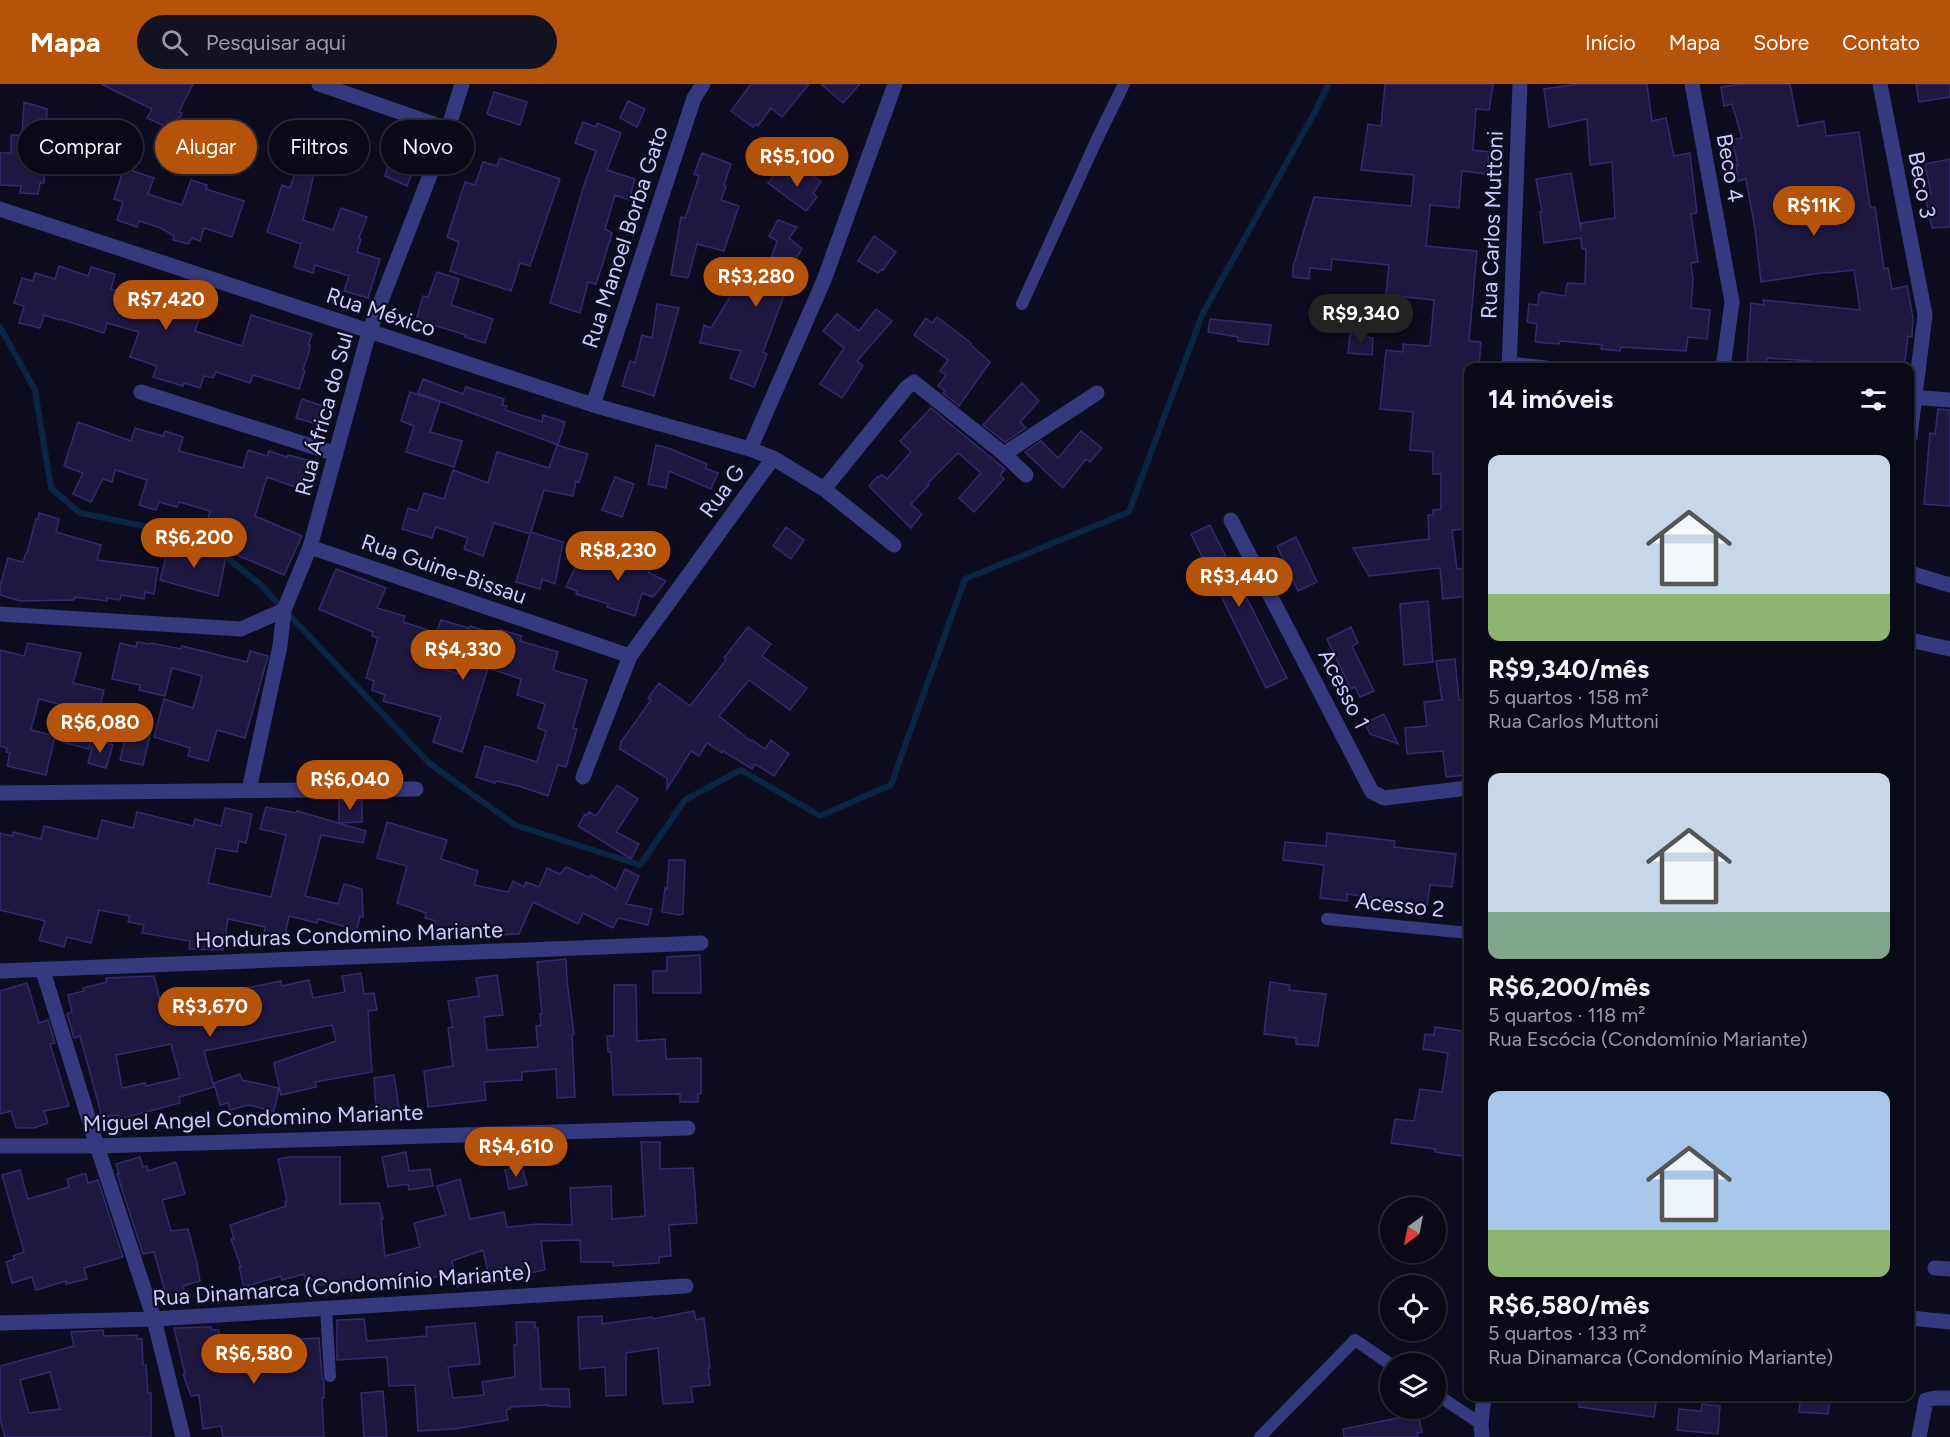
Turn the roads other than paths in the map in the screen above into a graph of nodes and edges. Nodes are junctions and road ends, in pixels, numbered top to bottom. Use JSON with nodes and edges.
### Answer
{"nodes":[{"id":1,"x":319,"y":84,"type":"edge"},
{"id":2,"x":462,"y":84,"type":"edge"},
{"id":3,"x":703,"y":84,"type":"edge"},
{"id":4,"x":895,"y":84,"type":"edge"},
{"id":5,"x":1124,"y":84,"type":"edge"},
{"id":6,"x":1520,"y":84,"type":"edge"},
{"id":7,"x":1692,"y":84,"type":"edge"},
{"id":8,"x":1880,"y":84,"type":"edge"},
{"id":9,"x":422,"y":120,"type":"edge"},
{"id":10,"x":451,"y":120,"type":"edge"},
{"id":11,"x":430,"y":174,"type":"edge"},
{"id":12,"x":0,"y":209,"type":"edge"},
{"id":13,"x":1022,"y":304,"type":"dead end"},
{"id":14,"x":369,"y":332,"type":"junction"},
{"id":15,"x":1509,"y":363,"type":"edge"},
{"id":16,"x":1724,"y":363,"type":"edge"},
{"id":17,"x":1914,"y":385,"type":"edge"},
{"id":18,"x":141,"y":392,"type":"dead end"},
{"id":19,"x":1097,"y":393,"type":"dead end"},
{"id":20,"x":1914,"y":398,"type":"edge"},
{"id":21,"x":1950,"y":400,"type":"edge"},
{"id":22,"x":593,"y":405,"type":"junction"},
{"id":23,"x":750,"y":450,"type":"junction"},
{"id":24,"x":336,"y":454,"type":"junction"},
{"id":25,"x":1004,"y":454,"type":"junction"},
{"id":26,"x":773,"y":458,"type":"junction"},
{"id":27,"x":1026,"y":475,"type":"dead end"},
{"id":28,"x":824,"y":489,"type":"junction"},
{"id":29,"x":1231,"y":520,"type":"dead end"},
{"id":30,"x":894,"y":545,"type":"dead end"},
{"id":31,"x":310,"y":548,"type":"junction"},
{"id":32,"x":1914,"y":574,"type":"edge"},
{"id":33,"x":1950,"y":585,"type":"edge"},
{"id":34,"x":284,"y":610,"type":"junction"},
{"id":35,"x":0,"y":614,"type":"edge"},
{"id":36,"x":1914,"y":641,"type":"edge"},
{"id":37,"x":1950,"y":649,"type":"edge"},
{"id":38,"x":630,"y":656,"type":"junction"},
{"id":39,"x":583,"y":777,"type":"dead end"},
{"id":40,"x":1464,"y":788,"type":"edge"},
{"id":41,"x":416,"y":789,"type":"dead end"},
{"id":42,"x":249,"y":790,"type":"junction"},
{"id":43,"x":0,"y":793,"type":"edge"},
{"id":44,"x":1327,"y":919,"type":"dead end"},
{"id":45,"x":1464,"y":933,"type":"edge"},
{"id":46,"x":701,"y":943,"type":"dead end"},
{"id":47,"x":0,"y":971,"type":"edge"},
{"id":48,"x":43,"y":971,"type":"junction"},
{"id":49,"x":688,"y":1128,"type":"dead end"},
{"id":50,"x":0,"y":1146,"type":"edge"},
{"id":51,"x":97,"y":1146,"type":"junction"},
{"id":52,"x":686,"y":1286,"type":"dead end"},
{"id":53,"x":326,"y":1309,"type":"junction"},
{"id":54,"x":1914,"y":1318,"type":"edge"},
{"id":55,"x":154,"y":1319,"type":"junction"},
{"id":56,"x":1950,"y":1322,"type":"edge"},
{"id":57,"x":0,"y":1323,"type":"edge"},
{"id":58,"x":1380,"y":1357,"type":"edge"},
{"id":59,"x":330,"y":1376,"type":"dead end"},
{"id":60,"x":1950,"y":1398,"type":"edge"},
{"id":61,"x":1484,"y":1401,"type":"edge"},
{"id":62,"x":1446,"y":1402,"type":"edge"},
{"id":63,"x":1481,"y":1430,"type":"edge"},
{"id":64,"x":183,"y":1437,"type":"edge"},
{"id":65,"x":1260,"y":1437,"type":"edge"},
{"id":66,"x":1919,"y":1437,"type":"edge"}],
"edges":[{"from":1,"to":9,"type":"street"},
{"from":2,"to":10,"type":"street","name":"Rua África do Sul"},
{"from":3,"to":22,"type":"street","name":"Rua Manoel Borba Gato"},
{"from":4,"to":23,"type":"street"},
{"from":5,"to":13,"type":"lane"},
{"from":6,"to":15,"type":"street","name":"Rua Carlos Muttoni"},
{"from":7,"to":16,"type":"street","name":"Beco 4"},
{"from":8,"to":17,"type":"street","name":"Beco 3"},
{"from":11,"to":14,"type":"street","name":"Rua África do Sul"},
{"from":12,"to":14,"type":"street","name":"Rua México"},
{"from":14,"to":22,"type":"street","name":"Rua México"},
{"from":14,"to":24,"type":"street","name":"Rua África do Sul"},
{"from":18,"to":24,"type":"street"},
{"from":19,"to":25,"type":"street"},
{"from":20,"to":21,"type":"street"},
{"from":22,"to":23,"type":"street","name":"Rua México"},
{"from":23,"to":26,"type":"street","name":"Rua México"},
{"from":24,"to":31,"type":"street","name":"Rua África do Sul"},
{"from":25,"to":27,"type":"street"},
{"from":25,"to":28,"type":"street"},
{"from":26,"to":28,"type":"street","name":"Rua G"},
{"from":26,"to":38,"type":"street","name":"Rua G"},
{"from":28,"to":30,"type":"street","name":"Rua G"},
{"from":29,"to":40,"type":"street","name":"Acesso 1"},
{"from":31,"to":34,"type":"street","name":"Rua África do Sul"},
{"from":31,"to":38,"type":"street","name":"Rua Guine-Bissau"},
{"from":32,"to":33,"type":"street"},
{"from":34,"to":35,"type":"street"},
{"from":34,"to":42,"type":"street","name":"Rua África do Sul"},
{"from":36,"to":37,"type":"street"},
{"from":38,"to":39,"type":"street","name":"Rua G"},
{"from":41,"to":42,"type":"street"},
{"from":42,"to":43,"type":"street"},
{"from":44,"to":45,"type":"lane","name":"Acesso 2"},
{"from":46,"to":48,"type":"street","name":"Honduras Condomino Mariante"},
{"from":47,"to":48,"type":"street","name":"Honduras Condomino Mariante"},
{"from":48,"to":51,"type":"street"},
{"from":49,"to":51,"type":"street","name":"Miguel Angel Condomino Mariante"},
{"from":50,"to":51,"type":"street","name":"Miguel Angel Condomino Mariante"},
{"from":51,"to":55,"type":"street"},
{"from":52,"to":53,"type":"street","name":"Rua Dinamarca (Condomínio Mariante)"},
{"from":53,"to":55,"type":"street","name":"Rua Dinamarca (Condomínio Mariante)"},
{"from":53,"to":59,"type":"lane"},
{"from":54,"to":56,"type":"street"},
{"from":55,"to":57,"type":"street","name":"Rua Dinamarca (Condomínio Mariante)"},
{"from":55,"to":64,"type":"street"},
{"from":58,"to":65,"type":"lane"},
{"from":60,"to":66,"type":"street"},
{"from":61,"to":63,"type":"street"},
{"from":62,"to":63,"type":"lane"}]}
